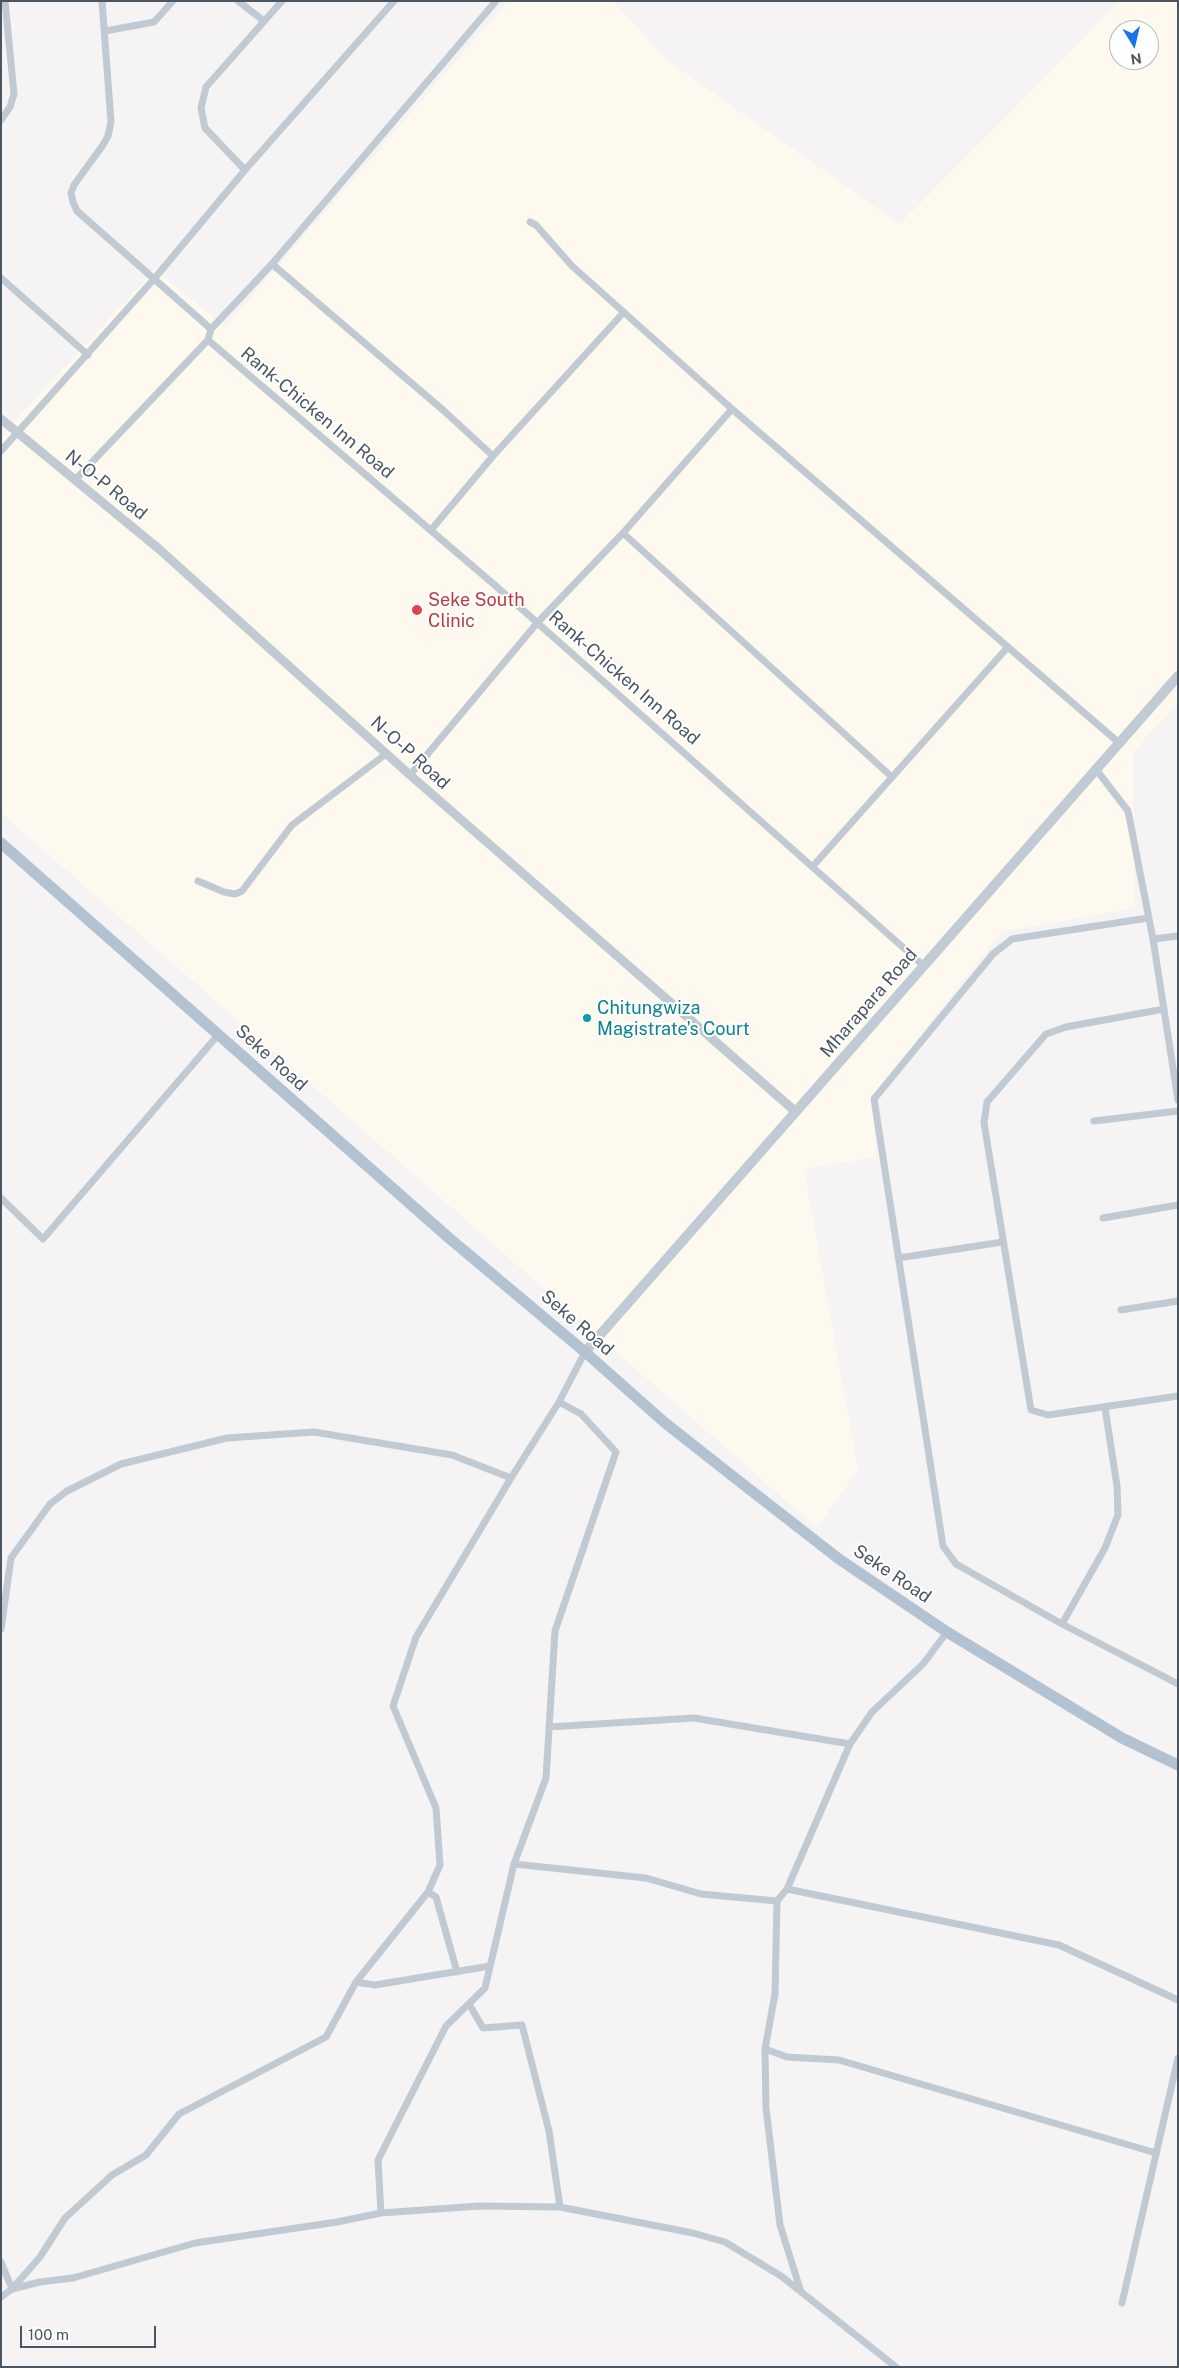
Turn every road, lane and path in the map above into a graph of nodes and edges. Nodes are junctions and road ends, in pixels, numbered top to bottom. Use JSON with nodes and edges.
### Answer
{"nodes":[{"id":1,"x":5,"y":1,"type":"edge"},
{"id":2,"x":102,"y":1,"type":"edge"},
{"id":3,"x":173,"y":1,"type":"edge"},
{"id":4,"x":238,"y":1,"type":"edge"},
{"id":5,"x":282,"y":1,"type":"edge"},
{"id":6,"x":394,"y":1,"type":"edge"},
{"id":7,"x":496,"y":1,"type":"edge"},
{"id":8,"x":264,"y":21,"type":"junction"},
{"id":9,"x":106,"y":31,"type":"junction"},
{"id":10,"x":1,"y":120,"type":"edge"},
{"id":11,"x":245,"y":170,"type":"junction"},
{"id":12,"x":530,"y":222,"type":"dead end"},
{"id":13,"x":272,"y":264,"type":"junction"},
{"id":14,"x":1,"y":278,"type":"edge"},
{"id":15,"x":154,"y":279,"type":"junction"},
{"id":16,"x":624,"y":312,"type":"junction"},
{"id":17,"x":210,"y":329,"type":"junction"},
{"id":18,"x":208,"y":340,"type":"junction"},
{"id":19,"x":88,"y":355,"type":"junction"},
{"id":20,"x":732,"y":408,"type":"junction"},
{"id":21,"x":1,"y":419,"type":"edge"},
{"id":22,"x":17,"y":433,"type":"junction"},
{"id":23,"x":1,"y":451,"type":"edge"},
{"id":24,"x":493,"y":456,"type":"junction"},
{"id":25,"x":75,"y":480,"type":"junction"},
{"id":26,"x":431,"y":530,"type":"junction"},
{"id":27,"x":623,"y":533,"type":"junction"},
{"id":28,"x":538,"y":622,"type":"junction"},
{"id":29,"x":1007,"y":648,"type":"junction"},
{"id":30,"x":1178,"y":676,"type":"edge"},
{"id":31,"x":1118,"y":742,"type":"junction"},
{"id":32,"x":386,"y":754,"type":"junction"},
{"id":33,"x":1094,"y":768,"type":"junction"},
{"id":34,"x":410,"y":775,"type":"junction"},
{"id":35,"x":892,"y":777,"type":"junction"},
{"id":36,"x":1,"y":843,"type":"edge"},
{"id":37,"x":813,"y":866,"type":"junction"},
{"id":38,"x":198,"y":881,"type":"dead end"},
{"id":39,"x":1148,"y":918,"type":"junction"},
{"id":40,"x":1178,"y":936,"type":"edge"},
{"id":41,"x":1153,"y":939,"type":"junction"},
{"id":42,"x":924,"y":966,"type":"junction"},
{"id":43,"x":1164,"y":1009,"type":"junction"},
{"id":44,"x":218,"y":1035,"type":"junction"},
{"id":45,"x":1178,"y":1100,"type":"edge"},
{"id":46,"x":1178,"y":1111,"type":"edge"},
{"id":47,"x":796,"y":1112,"type":"junction"},
{"id":48,"x":1094,"y":1121,"type":"dead end"},
{"id":49,"x":1,"y":1198,"type":"edge"},
{"id":50,"x":1178,"y":1205,"type":"edge"},
{"id":51,"x":1103,"y":1218,"type":"dead end"},
{"id":52,"x":1003,"y":1242,"type":"junction"},
{"id":53,"x":898,"y":1258,"type":"junction"},
{"id":54,"x":1178,"y":1301,"type":"edge"},
{"id":55,"x":1121,"y":1310,"type":"dead end"},
{"id":56,"x":585,"y":1352,"type":"junction"},
{"id":57,"x":1178,"y":1396,"type":"edge"},
{"id":58,"x":559,"y":1402,"type":"junction"},
{"id":59,"x":1105,"y":1408,"type":"junction"},
{"id":60,"x":510,"y":1478,"type":"junction"},
{"id":61,"x":1062,"y":1624,"type":"junction"},
{"id":62,"x":1,"y":1629,"type":"edge"},
{"id":63,"x":947,"y":1632,"type":"junction"},
{"id":64,"x":1178,"y":1684,"type":"edge"},
{"id":65,"x":549,"y":1727,"type":"junction"},
{"id":66,"x":850,"y":1744,"type":"junction"},
{"id":67,"x":1178,"y":1765,"type":"edge"},
{"id":68,"x":514,"y":1864,"type":"junction"},
{"id":69,"x":787,"y":1889,"type":"junction"},
{"id":70,"x":428,"y":1892,"type":"junction"},
{"id":71,"x":777,"y":1901,"type":"junction"},
{"id":72,"x":490,"y":1966,"type":"junction"},
{"id":73,"x":457,"y":1972,"type":"junction"},
{"id":74,"x":356,"y":1982,"type":"junction"},
{"id":75,"x":1178,"y":2000,"type":"edge"},
{"id":76,"x":469,"y":2004,"type":"junction"},
{"id":77,"x":765,"y":2049,"type":"junction"},
{"id":78,"x":1178,"y":2058,"type":"edge"},
{"id":79,"x":1156,"y":2153,"type":"junction"},
{"id":80,"x":560,"y":2207,"type":"junction"},
{"id":81,"x":381,"y":2213,"type":"junction"},
{"id":82,"x":1,"y":2262,"type":"edge"},
{"id":83,"x":12,"y":2289,"type":"junction"},
{"id":84,"x":801,"y":2292,"type":"junction"},
{"id":85,"x":1,"y":2297,"type":"edge"},
{"id":86,"x":1122,"y":2303,"type":"dead end"},
{"id":87,"x":896,"y":2367,"type":"edge"}],
"edges":[{"from":1,"to":10,"type":"street"},
{"from":2,"to":9,"type":"street"},
{"from":3,"to":9,"type":"street"},
{"from":4,"to":8,"type":"street"},
{"from":5,"to":8,"type":"street"},
{"from":6,"to":11,"type":"street"},
{"from":7,"to":13,"type":"street"},
{"from":8,"to":11,"type":"street"},
{"from":9,"to":15,"type":"street"},
{"from":11,"to":15,"type":"street"},
{"from":12,"to":16,"type":"street"},
{"from":13,"to":17,"type":"street"},
{"from":13,"to":24,"type":"street"},
{"from":14,"to":19,"type":"street"},
{"from":15,"to":17,"type":"street"},
{"from":15,"to":19,"type":"street"},
{"from":16,"to":20,"type":"street"},
{"from":16,"to":24,"type":"street"},
{"from":17,"to":18,"type":"street"},
{"from":18,"to":25,"type":"street"},
{"from":18,"to":26,"type":"street","name":"Rank-Chicken Inn Road"},
{"from":19,"to":22,"type":"street"},
{"from":20,"to":27,"type":"street"},
{"from":20,"to":29,"type":"street"},
{"from":21,"to":22,"type":"street","name":"N-O-P Road"},
{"from":22,"to":23,"type":"street"},
{"from":22,"to":25,"type":"street","name":"N-O-P Road"},
{"from":24,"to":26,"type":"street"},
{"from":25,"to":32,"type":"street","name":"N-O-P Road"},
{"from":26,"to":28,"type":"street","name":"Rank-Chicken Inn Road"},
{"from":27,"to":28,"type":"street"},
{"from":27,"to":35,"type":"street"},
{"from":28,"to":34,"type":"street"},
{"from":28,"to":37,"type":"street","name":"Rank-Chicken Inn Road"},
{"from":29,"to":31,"type":"street"},
{"from":29,"to":35,"type":"street"},
{"from":30,"to":31,"type":"main road","name":"Mharapara Road"},
{"from":31,"to":33,"type":"main road","name":"Mharapara Road"},
{"from":32,"to":34,"type":"street","name":"N-O-P Road"},
{"from":32,"to":38,"type":"street"},
{"from":33,"to":39,"type":"street"},
{"from":33,"to":42,"type":"main road","name":"Mharapara Road"},
{"from":34,"to":47,"type":"street","name":"N-O-P Road"},
{"from":35,"to":37,"type":"street"},
{"from":36,"to":44,"type":"main road","name":"Seke Road"},
{"from":37,"to":42,"type":"street","name":"Rank-Chicken Inn Road"},
{"from":39,"to":41,"type":"street"},
{"from":39,"to":53,"type":"street"},
{"from":40,"to":41,"type":"street"},
{"from":41,"to":43,"type":"street"},
{"from":42,"to":47,"type":"main road","name":"Mharapara Road"},
{"from":43,"to":45,"type":"street"},
{"from":43,"to":52,"type":"street"},
{"from":44,"to":49,"type":"street"},
{"from":44,"to":56,"type":"main road","name":"Seke Road"},
{"from":46,"to":48,"type":"street"},
{"from":47,"to":56,"type":"main road","name":"Mharapara Road"},
{"from":50,"to":51,"type":"street"},
{"from":52,"to":53,"type":"street"},
{"from":52,"to":59,"type":"street"},
{"from":53,"to":61,"type":"street"},
{"from":54,"to":55,"type":"street"},
{"from":56,"to":58,"type":"street"},
{"from":56,"to":63,"type":"main road","name":"Seke Road"},
{"from":57,"to":59,"type":"street"},
{"from":58,"to":60,"type":"street"},
{"from":58,"to":65,"type":"street"},
{"from":59,"to":61,"type":"street"},
{"from":60,"to":62,"type":"street"},
{"from":60,"to":70,"type":"street"},
{"from":61,"to":64,"type":"street"},
{"from":63,"to":66,"type":"street"},
{"from":63,"to":67,"type":"main road","name":"Seke Road"},
{"from":65,"to":66,"type":"street"},
{"from":65,"to":68,"type":"street"},
{"from":66,"to":69,"type":"street"},
{"from":68,"to":71,"type":"street"},
{"from":68,"to":72,"type":"street"},
{"from":69,"to":71,"type":"street"},
{"from":69,"to":75,"type":"street"},
{"from":70,"to":73,"type":"street"},
{"from":70,"to":74,"type":"street"},
{"from":71,"to":77,"type":"street"},
{"from":72,"to":73,"type":"street"},
{"from":72,"to":76,"type":"street"},
{"from":73,"to":74,"type":"street"},
{"from":74,"to":83,"type":"street"},
{"from":76,"to":80,"type":"street"},
{"from":76,"to":81,"type":"street"},
{"from":77,"to":79,"type":"street"},
{"from":77,"to":84,"type":"street"},
{"from":78,"to":79,"type":"street"},
{"from":79,"to":86,"type":"street"},
{"from":80,"to":81,"type":"street"},
{"from":80,"to":84,"type":"street"},
{"from":81,"to":83,"type":"street"},
{"from":82,"to":83,"type":"street"},
{"from":83,"to":85,"type":"street"},
{"from":84,"to":87,"type":"street"}]}
